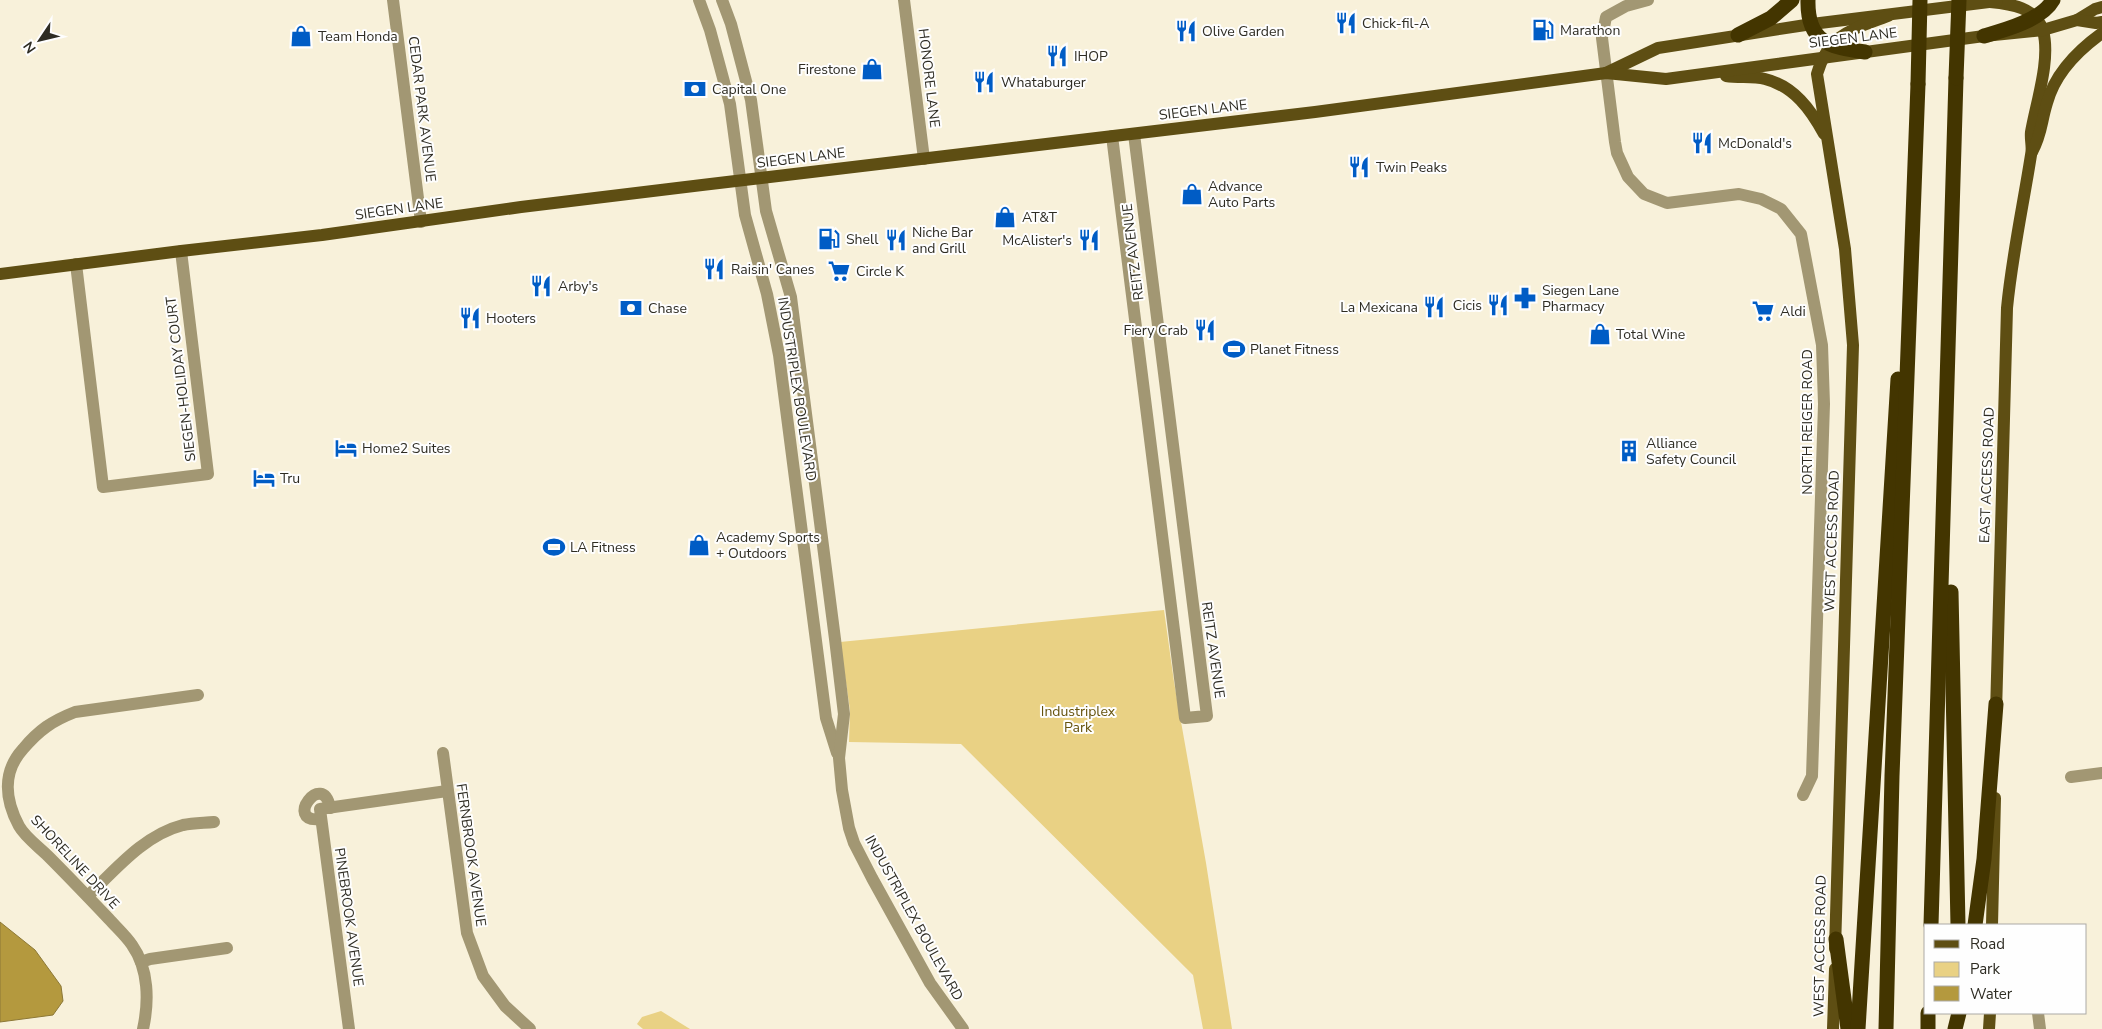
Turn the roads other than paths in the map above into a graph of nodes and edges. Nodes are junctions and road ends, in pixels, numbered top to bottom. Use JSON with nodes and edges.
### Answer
{"nodes":[{"id":1,"x":393,"y":0,"type":"edge"},
{"id":2,"x":699,"y":0,"type":"edge"},
{"id":3,"x":722,"y":0,"type":"edge"},
{"id":4,"x":904,"y":0,"type":"edge"},
{"id":5,"x":1648,"y":0,"type":"edge"},
{"id":6,"x":1792,"y":0,"type":"edge"},
{"id":7,"x":1808,"y":0,"type":"edge"},
{"id":8,"x":1920,"y":0,"type":"edge"},
{"id":9,"x":1959,"y":0,"type":"edge"},
{"id":10,"x":2053,"y":0,"type":"edge"},
{"id":11,"x":1996,"y":1,"type":"edge"},
{"id":12,"x":2102,"y":8,"type":"edge"},
{"id":13,"x":1888,"y":16,"type":"junction"},
{"id":14,"x":2077,"y":20,"type":"junction"},
{"id":15,"x":2102,"y":22,"type":"edge"},
{"id":16,"x":1812,"y":24,"type":"junction"},
{"id":17,"x":2038,"y":24,"type":"junction"},
{"id":18,"x":2102,"y":33,"type":"edge"},
{"id":19,"x":1738,"y":35,"type":"junction"},
{"id":20,"x":1984,"y":36,"type":"joint"},
{"id":21,"x":1826,"y":51,"type":"junction"},
{"id":22,"x":1865,"y":52,"type":"joint"},
{"id":23,"x":1606,"y":73,"type":"junction"},
{"id":24,"x":1706,"y":73,"type":"junction"},
{"id":25,"x":1134,"y":134,"type":"junction"},
{"id":26,"x":1112,"y":136,"type":"junction"},
{"id":27,"x":1828,"y":143,"type":"junction"},
{"id":28,"x":2032,"y":152,"type":"junction"},
{"id":29,"x":924,"y":159,"type":"junction"},
{"id":30,"x":761,"y":178,"type":"junction"},
{"id":31,"x":742,"y":180,"type":"junction"},
{"id":32,"x":421,"y":222,"type":"junction"},
{"id":33,"x":181,"y":251,"type":"junction"},
{"id":34,"x":76,"y":264,"type":"junction"},
{"id":35,"x":0,"y":274,"type":"edge"},
{"id":36,"x":1912,"y":280,"type":"junction"},
{"id":37,"x":1946,"y":438,"type":"junction"},
{"id":38,"x":198,"y":695,"type":"dead end"},
{"id":39,"x":1996,"y":704,"type":"junction"},
{"id":40,"x":443,"y":753,"type":"dead end"},
{"id":41,"x":839,"y":758,"type":"junction"},
{"id":42,"x":2102,"y":773,"type":"edge"},
{"id":43,"x":2071,"y":777,"type":"dead end"},
{"id":44,"x":447,"y":791,"type":"junction"},
{"id":45,"x":1803,"y":795,"type":"dead end"},
{"id":46,"x":214,"y":822,"type":"dead end"},
{"id":47,"x":88,"y":896,"type":"junction"},
{"id":48,"x":1931,"y":924,"type":"edge"},
{"id":49,"x":1958,"y":924,"type":"edge"},
{"id":50,"x":1975,"y":924,"type":"edge"},
{"id":51,"x":1992,"y":924,"type":"edge"},
{"id":52,"x":1836,"y":939,"type":"junction"},
{"id":53,"x":227,"y":948,"type":"dead end"},
{"id":54,"x":141,"y":962,"type":"junction"},
{"id":55,"x":1928,"y":1014,"type":"edge"},
{"id":56,"x":1959,"y":1014,"type":"edge"},
{"id":57,"x":1990,"y":1014,"type":"edge"},
{"id":58,"x":2038,"y":1014,"type":"edge"},
{"id":59,"x":143,"y":1029,"type":"edge"},
{"id":60,"x":349,"y":1029,"type":"edge"},
{"id":61,"x":530,"y":1029,"type":"edge"},
{"id":62,"x":963,"y":1029,"type":"edge"},
{"id":63,"x":1833,"y":1029,"type":"edge"},
{"id":64,"x":1848,"y":1029,"type":"edge"},
{"id":65,"x":1858,"y":1029,"type":"edge"},
{"id":66,"x":1886,"y":1029,"type":"edge"},
{"id":67,"x":1928,"y":1029,"type":"edge"},
{"id":68,"x":1957,"y":1029,"type":"edge"},
{"id":69,"x":1989,"y":1029,"type":"edge"},
{"id":70,"x":2040,"y":1029,"type":"edge"}],
"edges":[{"from":1,"to":32,"type":"street","name":"CEDAR PARK AVENUE"},
{"from":2,"to":31,"type":"street","name":"INDUSTRIPLEX BOULEVARD"},
{"from":3,"to":30,"type":"street","name":"INDUSTRIPLEX BOULEVARD"},
{"from":4,"to":29,"type":"street","name":"HONORE LANE"},
{"from":5,"to":23,"type":"street","name":"NORTH REIGER ROAD"},
{"from":6,"to":19,"type":"highway"},
{"from":7,"to":16,"type":"highway"},
{"from":8,"to":36,"type":"highway","bridge":true},
{"from":9,"to":37,"type":"highway","bridge":true},
{"from":10,"to":17,"type":"highway"},
{"from":11,"to":13,"type":"main road","name":"SIEGEN LANE"},
{"from":11,"to":17,"type":"main road","name":"SIEGEN LANE"},
{"from":12,"to":14,"type":"main road"},
{"from":13,"to":16,"type":"main road","name":"SIEGEN LANE"},
{"from":13,"to":21,"type":"main road"},
{"from":14,"to":15,"type":"main road"},
{"from":14,"to":17,"type":"main road"},
{"from":16,"to":19,"type":"main road","name":"SIEGEN LANE"},
{"from":16,"to":21,"type":"highway"},
{"from":17,"to":20,"type":"highway"},
{"from":17,"to":28,"type":"main road","name":"EAST ACCESS ROAD"},
{"from":18,"to":28,"type":"main road"},
{"from":19,"to":23,"type":"main road","name":"SIEGEN LANE"},
{"from":20,"to":22,"type":"main road","name":"SIEGEN LANE"},
{"from":21,"to":22,"type":"highway"},
{"from":21,"to":24,"type":"main road","name":"SIEGEN LANE"},
{"from":21,"to":27,"type":"main road","name":"WEST ACCESS ROAD"},
{"from":23,"to":24,"type":"main road","name":"SIEGEN LANE"},
{"from":23,"to":25,"type":"main road","name":"SIEGEN LANE"},
{"from":23,"to":45,"type":"street","name":"NORTH REIGER ROAD"},
{"from":24,"to":27,"type":"main road"},
{"from":25,"to":26,"type":"main road","name":"SIEGEN LANE"},
{"from":25,"to":26,"type":"street","name":"REITZ AVENUE"},
{"from":26,"to":29,"type":"main road","name":"SIEGEN LANE"},
{"from":27,"to":52,"type":"main road","name":"WEST ACCESS ROAD"},
{"from":28,"to":39,"type":"main road","name":"EAST ACCESS ROAD"},
{"from":29,"to":30,"type":"main road","name":"SIEGEN LANE"},
{"from":30,"to":31,"type":"main road","name":"SIEGEN LANE"},
{"from":30,"to":41,"type":"street","name":"INDUSTRIPLEX BOULEVARD"},
{"from":31,"to":32,"type":"main road","name":"SIEGEN LANE"},
{"from":31,"to":41,"type":"street","name":"INDUSTRIPLEX BOULEVARD"},
{"from":32,"to":33,"type":"main road","name":"SIEGEN LANE"},
{"from":33,"to":34,"type":"main road","name":"SIEGEN LANE"},
{"from":33,"to":34,"type":"street","name":"SIEGEN-HOLIDAY COURT"},
{"from":34,"to":35,"type":"main road","name":"SIEGEN LANE"},
{"from":36,"to":65,"type":"highway"},
{"from":36,"to":66,"type":"highway"},
{"from":37,"to":48,"type":"highway"},
{"from":37,"to":49,"type":"highway"},
{"from":38,"to":47,"type":"street","name":"SHORELINE DRIVE"},
{"from":39,"to":50,"type":"highway"},
{"from":39,"to":51,"type":"main road","name":"EAST ACCESS ROAD"},
{"from":40,"to":44,"type":"street","name":"FERNBROOK AVENUE"},
{"from":41,"to":62,"type":"street","name":"INDUSTRIPLEX BOULEVARD"},
{"from":42,"to":43,"type":"street"},
{"from":44,"to":60,"type":"street","name":"PINEBROOK AVENUE"},
{"from":44,"to":61,"type":"street","name":"FERNBROOK AVENUE"},
{"from":46,"to":47,"type":"street"},
{"from":47,"to":54,"type":"street","name":"SHORELINE DRIVE"},
{"from":52,"to":63,"type":"main road","name":"WEST ACCESS ROAD"},
{"from":52,"to":64,"type":"highway"},
{"from":53,"to":54,"type":"street"},
{"from":54,"to":59,"type":"street","name":"SHORELINE DRIVE"},
{"from":55,"to":67,"type":"highway"},
{"from":56,"to":68,"type":"highway"},
{"from":57,"to":69,"type":"main road"},
{"from":58,"to":70,"type":"street"}]}
